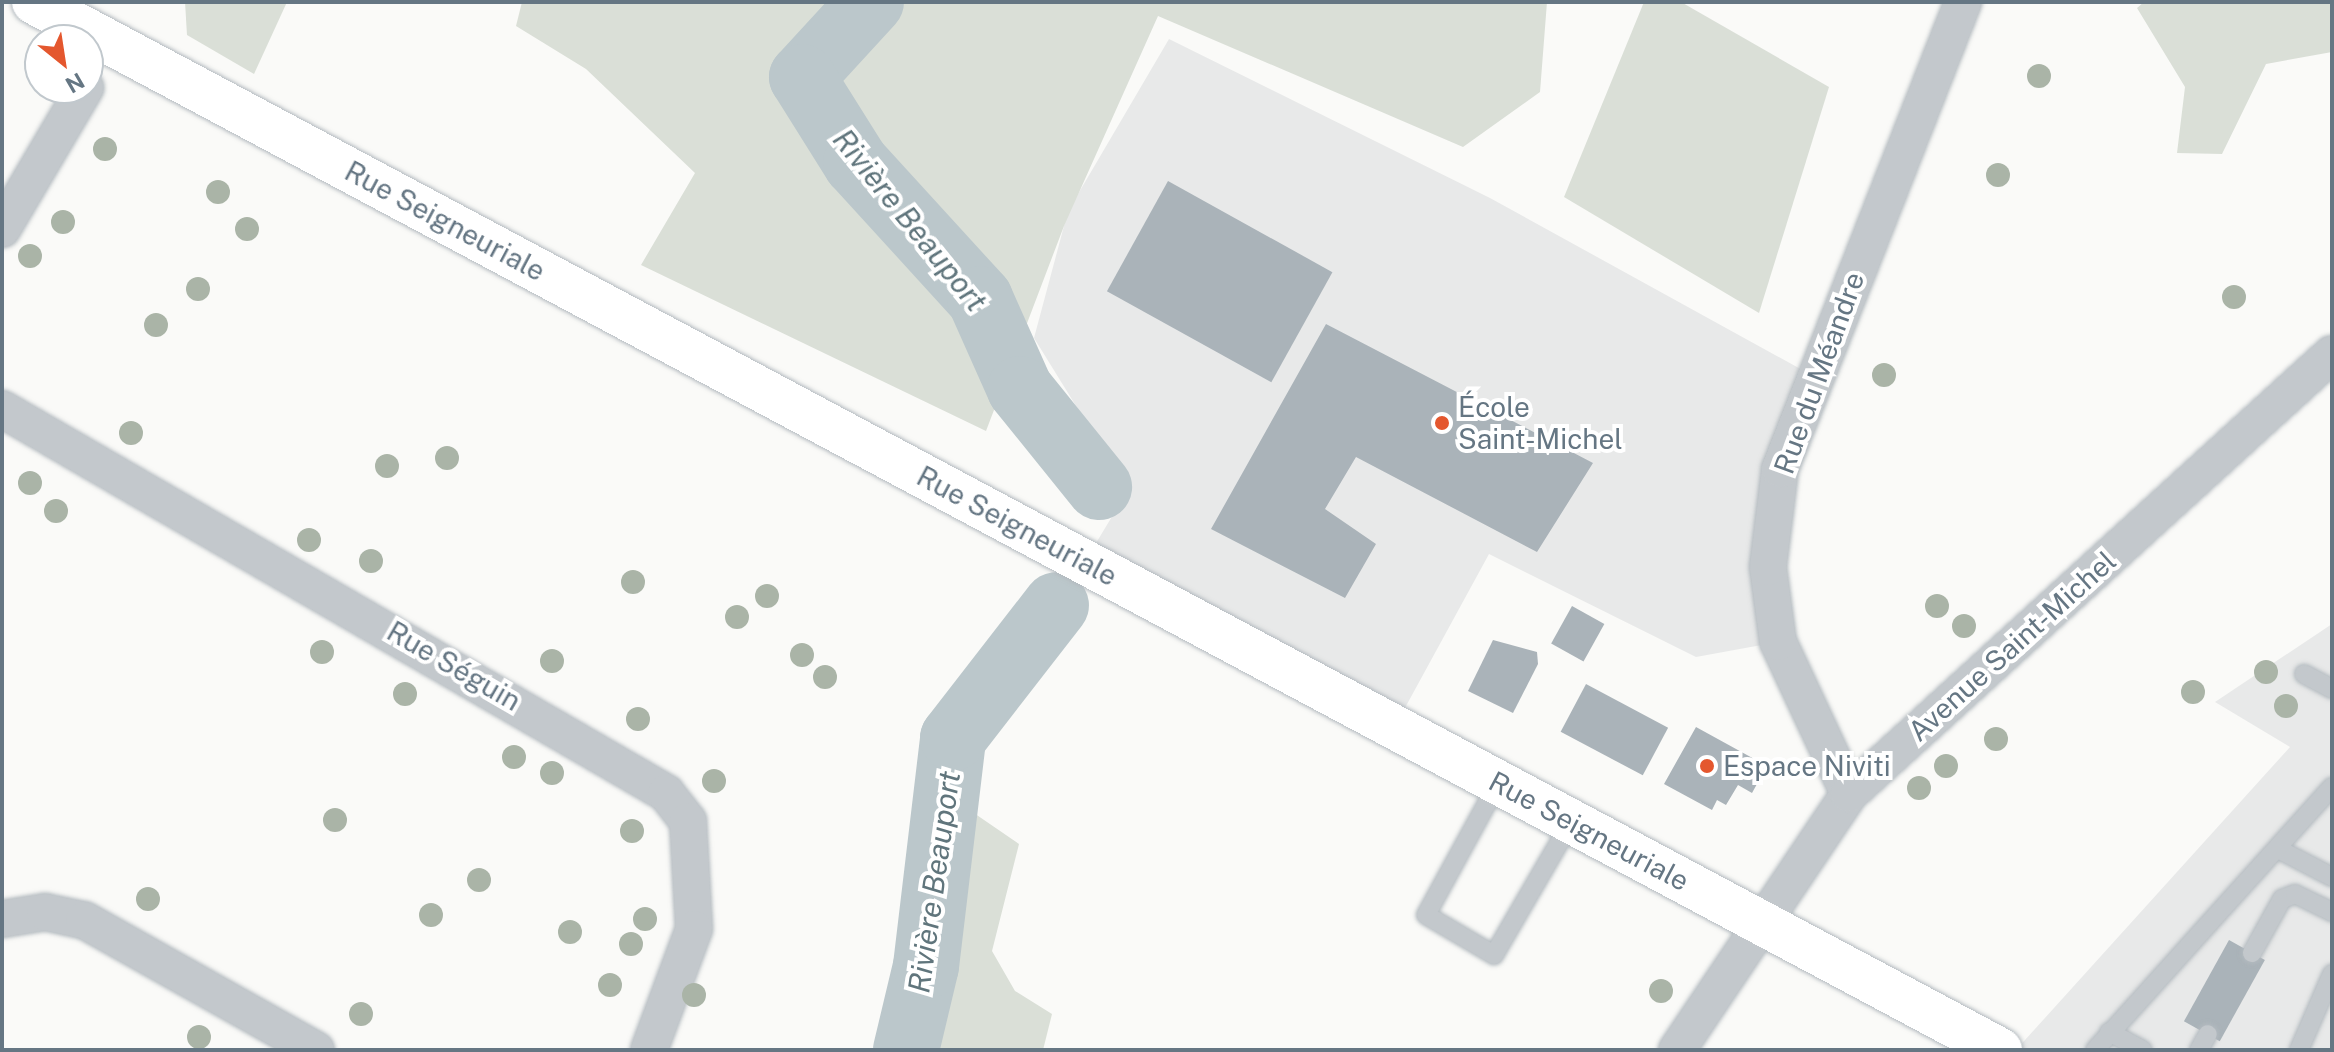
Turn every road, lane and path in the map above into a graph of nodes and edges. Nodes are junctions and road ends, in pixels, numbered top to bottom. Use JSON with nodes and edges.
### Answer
{"nodes":[{"id":1,"x":34,"y":2,"type":"edge"},
{"id":2,"x":1963,"y":2,"type":"edge"},
{"id":3,"x":112,"y":44,"type":"junction"},
{"id":4,"x":104,"y":57,"type":"edge"},
{"id":5,"x":76,"y":104,"type":"edge"},
{"id":6,"x":2,"y":229,"type":"edge"},
{"id":7,"x":2332,"y":354,"type":"edge"},
{"id":8,"x":2,"y":409,"type":"edge"},
{"id":9,"x":2304,"y":674,"type":"dead end"},
{"id":10,"x":2332,"y":689,"type":"edge"},
{"id":11,"x":1498,"y":783,"type":"junction"},
{"id":12,"x":1849,"y":794,"type":"junction"},
{"id":13,"x":2330,"y":797,"type":"edge"},
{"id":14,"x":1571,"y":822,"type":"junction"},
{"id":15,"x":2278,"y":849,"type":"junction"},
{"id":16,"x":2332,"y":877,"type":"edge"},
{"id":17,"x":2332,"y":912,"type":"edge"},
{"id":18,"x":2,"y":919,"type":"edge"},
{"id":19,"x":1758,"y":921,"type":"junction"},
{"id":20,"x":2252,"y":953,"type":"dead end"},
{"id":21,"x":2332,"y":974,"type":"edge"},
{"id":22,"x":2109,"y":1032,"type":"junction"},
{"id":23,"x":316,"y":1050,"type":"edge"},
{"id":24,"x":649,"y":1050,"type":"edge"},
{"id":25,"x":1677,"y":1050,"type":"edge"},
{"id":26,"x":2000,"y":1050,"type":"edge"},
{"id":27,"x":2095,"y":1050,"type":"edge"},
{"id":28,"x":2143,"y":1050,"type":"edge"},
{"id":29,"x":2299,"y":1050,"type":"edge"}],
"edges":[{"from":1,"to":3,"type":"street","name":"Rue Seigneuriale"},
{"from":2,"to":12,"type":"street","name":"Rue du Méandre"},
{"from":3,"to":4,"type":"street"},
{"from":3,"to":11,"type":"street","name":"Rue Seigneuriale"},
{"from":5,"to":6,"type":"street"},
{"from":7,"to":12,"type":"street","name":"Avenue Saint-Michel"},
{"from":8,"to":24,"type":"street","name":"Rue Séguin"},
{"from":9,"to":10,"type":"lane"},
{"from":11,"to":14,"type":"street","name":"Rue Seigneuriale"},
{"from":11,"to":14,"type":"lane"},
{"from":12,"to":19,"type":"street","name":"Avenue Saint-Michel"},
{"from":13,"to":15,"type":"lane"},
{"from":14,"to":19,"type":"street","name":"Rue Seigneuriale"},
{"from":15,"to":16,"type":"lane"},
{"from":15,"to":22,"type":"lane"},
{"from":17,"to":20,"type":"lane"},
{"from":18,"to":23,"type":"street"},
{"from":19,"to":25,"type":"street","name":"Avenue Saint-Michel"},
{"from":19,"to":26,"type":"street","name":"Rue Seigneuriale"},
{"from":21,"to":29,"type":"lane"},
{"from":22,"to":27,"type":"lane"},
{"from":22,"to":28,"type":"lane"}]}
